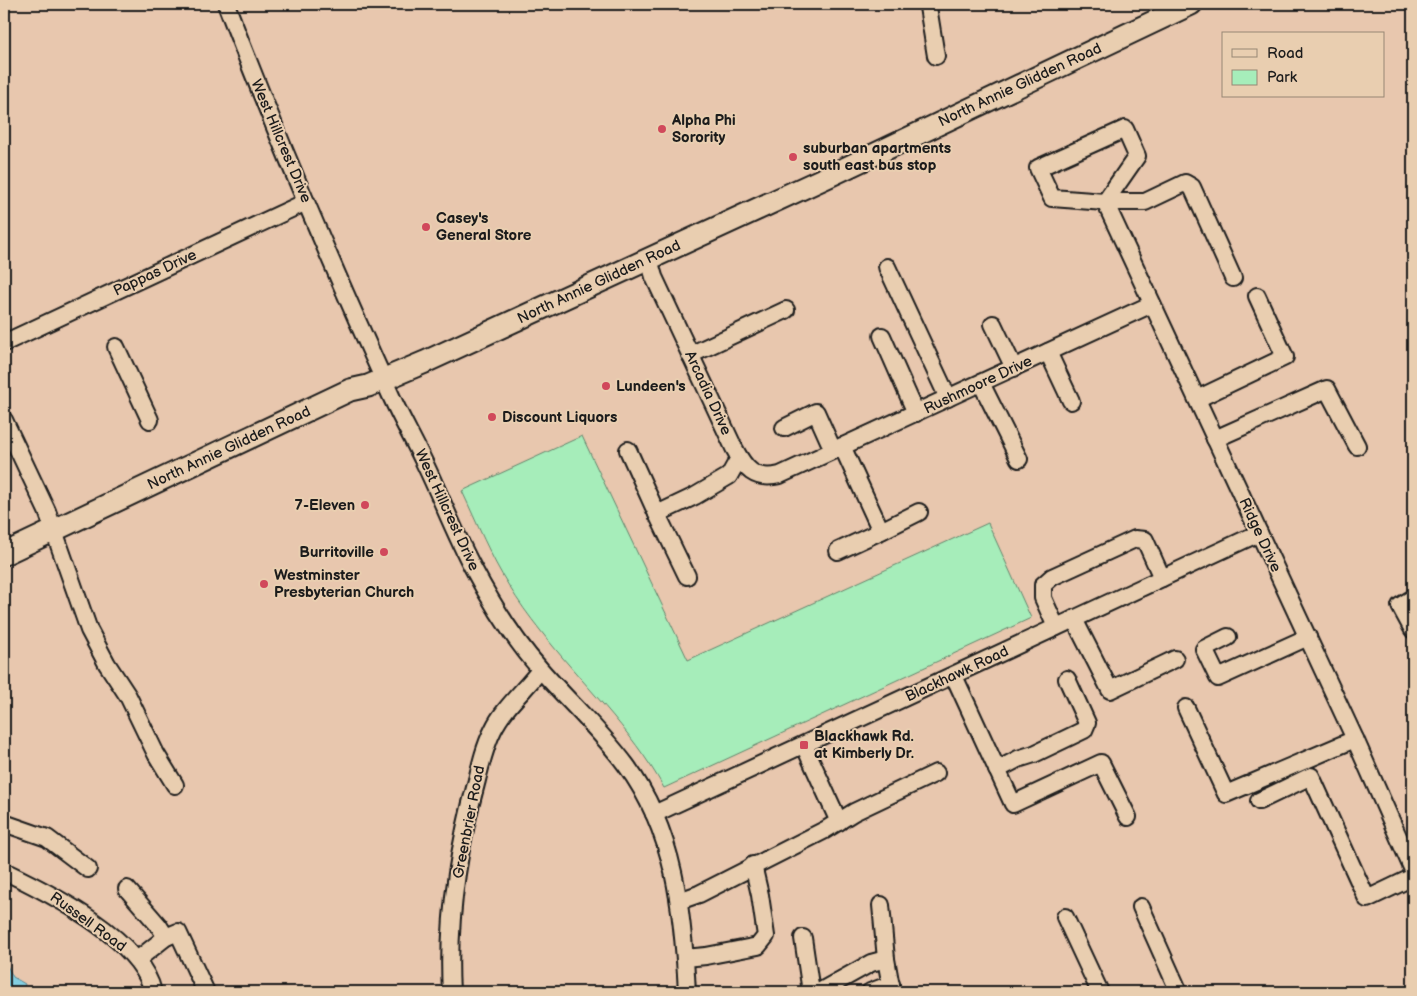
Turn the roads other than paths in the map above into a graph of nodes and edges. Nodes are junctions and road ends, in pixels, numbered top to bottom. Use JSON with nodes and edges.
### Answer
{"nodes":[{"id":1,"x":226,"y":4,"type":"edge"},
{"id":2,"x":926,"y":4,"type":"edge"},
{"id":3,"x":1191,"y":4,"type":"edge"},
{"id":4,"x":936,"y":56,"type":"dead end"},
{"id":5,"x":306,"y":202,"type":"junction"},
{"id":6,"x":1105,"y":202,"type":"junction"},
{"id":7,"x":649,"y":259,"type":"junction"},
{"id":8,"x":887,"y":267,"type":"dead end"},
{"id":9,"x":1233,"y":278,"type":"dead end"},
{"id":10,"x":1257,"y":296,"type":"dead end"},
{"id":11,"x":1152,"y":304,"type":"junction"},
{"id":12,"x":786,"y":310,"type":"dead end"},
{"id":13,"x":993,"y":324,"type":"dead end"},
{"id":14,"x":882,"y":336,"type":"dead end"},
{"id":15,"x":4,"y":344,"type":"edge"},
{"id":16,"x":116,"y":347,"type":"dead end"},
{"id":17,"x":1048,"y":352,"type":"junction"},
{"id":18,"x":690,"y":355,"type":"junction"},
{"id":19,"x":1014,"y":368,"type":"junction"},
{"id":20,"x":384,"y":379,"type":"junction"},
{"id":21,"x":981,"y":383,"type":"junction"},
{"id":22,"x":948,"y":398,"type":"junction"},
{"id":23,"x":1197,"y":399,"type":"junction"},
{"id":24,"x":1071,"y":401,"type":"dead end"},
{"id":25,"x":916,"y":413,"type":"junction"},
{"id":26,"x":4,"y":420,"type":"edge"},
{"id":27,"x":150,"y":420,"type":"dead end"},
{"id":28,"x":784,"y":428,"type":"dead end"},
{"id":29,"x":1215,"y":439,"type":"junction"},
{"id":30,"x":1357,"y":446,"type":"dead end"},
{"id":31,"x":838,"y":448,"type":"junction"},
{"id":32,"x":628,"y":450,"type":"dead end"},
{"id":33,"x":739,"y":458,"type":"junction"},
{"id":34,"x":1020,"y":459,"type":"dead end"},
{"id":35,"x":803,"y":464,"type":"joint"},
{"id":36,"x":919,"y":512,"type":"dead end"},
{"id":37,"x":658,"y":514,"type":"junction"},
{"id":38,"x":55,"y":531,"type":"junction"},
{"id":39,"x":881,"y":531,"type":"junction"},
{"id":40,"x":1259,"y":532,"type":"junction"},
{"id":41,"x":838,"y":551,"type":"dead end"},
{"id":42,"x":4,"y":554,"type":"edge"},
{"id":43,"x":688,"y":576,"type":"dead end"},
{"id":44,"x":1162,"y":578,"type":"junction"},
{"id":45,"x":1413,"y":598,"type":"edge"},
{"id":46,"x":1074,"y":619,"type":"junction"},
{"id":47,"x":1056,"y":627,"type":"junction"},
{"id":48,"x":1413,"y":630,"type":"edge"},
{"id":49,"x":1228,"y":637,"type":"dead end"},
{"id":50,"x":1308,"y":637,"type":"junction"},
{"id":51,"x":1175,"y":659,"type":"dead end"},
{"id":52,"x":540,"y":670,"type":"junction"},
{"id":53,"x":954,"y":676,"type":"junction"},
{"id":54,"x":1067,"y":679,"type":"dead end"},
{"id":55,"x":1186,"y":708,"type":"dead end"},
{"id":56,"x":1356,"y":739,"type":"junction"},
{"id":57,"x":804,"y":745,"type":"junction"},
{"id":58,"x":997,"y":770,"type":"junction"},
{"id":59,"x":936,"y":773,"type":"dead end"},
{"id":60,"x":175,"y":785,"type":"dead end"},
{"id":61,"x":1259,"y":801,"type":"dead end"},
{"id":62,"x":654,"y":814,"type":"junction"},
{"id":63,"x":1128,"y":817,"type":"dead end"},
{"id":64,"x":839,"y":822,"type":"junction"},
{"id":65,"x":4,"y":823,"type":"edge"},
{"id":66,"x":753,"y":865,"type":"junction"},
{"id":67,"x":88,"y":869,"type":"dead end"},
{"id":68,"x":1413,"y":870,"type":"edge"},
{"id":69,"x":4,"y":871,"type":"edge"},
{"id":70,"x":1413,"y":877,"type":"edge"},
{"id":71,"x":127,"y":889,"type":"dead end"},
{"id":72,"x":679,"y":901,"type":"junction"},
{"id":73,"x":881,"y":905,"type":"dead end"},
{"id":74,"x":1142,"y":908,"type":"dead end"},
{"id":75,"x":1065,"y":917,"type":"dead end"},
{"id":76,"x":166,"y":937,"type":"junction"},
{"id":77,"x":803,"y":938,"type":"dead end"},
{"id":78,"x":685,"y":958,"type":"junction"},
{"id":79,"x":886,"y":959,"type":"junction"},
{"id":80,"x":137,"y":960,"type":"junction"},
{"id":81,"x":892,"y":988,"type":"edge"},
{"id":82,"x":153,"y":992,"type":"edge"},
{"id":83,"x":206,"y":992,"type":"edge"},
{"id":84,"x":451,"y":992,"type":"edge"},
{"id":85,"x":687,"y":992,"type":"edge"},
{"id":86,"x":811,"y":992,"type":"edge"},
{"id":87,"x":820,"y":992,"type":"edge"},
{"id":88,"x":870,"y":992,"type":"edge"},
{"id":89,"x":1100,"y":992,"type":"edge"},
{"id":90,"x":1179,"y":992,"type":"edge"}],
"edges":[{"from":1,"to":5,"type":"street","name":"West Hillcrest Drive"},
{"from":2,"to":4,"type":"street"},
{"from":3,"to":7,"type":"main road","name":"North Annie Glidden Road"},
{"from":5,"to":15,"type":"street","name":"Pappas Drive"},
{"from":5,"to":20,"type":"street","name":"West Hillcrest Drive"},
{"from":6,"to":6,"type":"street"},
{"from":6,"to":9,"type":"street"},
{"from":6,"to":11,"type":"street","name":"Ridge Drive"},
{"from":7,"to":18,"type":"street","name":"Arcadia Drive"},
{"from":7,"to":20,"type":"main road","name":"North Annie Glidden Road"},
{"from":8,"to":22,"type":"street"},
{"from":10,"to":23,"type":"street"},
{"from":11,"to":17,"type":"street","name":"Rushmoore Drive"},
{"from":11,"to":23,"type":"street","name":"Ridge Drive"},
{"from":12,"to":18,"type":"street"},
{"from":13,"to":19,"type":"street"},
{"from":14,"to":25,"type":"street"},
{"from":16,"to":27,"type":"street"},
{"from":17,"to":19,"type":"street","name":"Rushmoore Drive"},
{"from":17,"to":24,"type":"street"},
{"from":18,"to":33,"type":"street","name":"Arcadia Drive"},
{"from":19,"to":21,"type":"street","name":"Rushmoore Drive"},
{"from":20,"to":38,"type":"main road","name":"North Annie Glidden Road"},
{"from":20,"to":52,"type":"street","name":"West Hillcrest Drive"},
{"from":21,"to":22,"type":"street","name":"Rushmoore Drive"},
{"from":21,"to":34,"type":"street"},
{"from":22,"to":25,"type":"street","name":"Rushmoore Drive"},
{"from":23,"to":29,"type":"street","name":"Ridge Drive"},
{"from":25,"to":31,"type":"street","name":"Rushmoore Drive"},
{"from":26,"to":38,"type":"street"},
{"from":28,"to":31,"type":"street"},
{"from":29,"to":30,"type":"street"},
{"from":29,"to":40,"type":"street","name":"Ridge Drive"},
{"from":31,"to":35,"type":"street","name":"Rushmoore Drive"},
{"from":31,"to":39,"type":"street"},
{"from":32,"to":37,"type":"street"},
{"from":33,"to":35,"type":"street","name":"Arcadia Drive"},
{"from":33,"to":37,"type":"street"},
{"from":36,"to":39,"type":"street"},
{"from":37,"to":43,"type":"street"},
{"from":38,"to":42,"type":"main road","name":"North Annie Glidden Road"},
{"from":38,"to":60,"type":"street"},
{"from":39,"to":41,"type":"street"},
{"from":40,"to":44,"type":"street","name":"Blackhawk Road"},
{"from":40,"to":50,"type":"street","name":"Ridge Drive"},
{"from":44,"to":46,"type":"street","name":"Blackhawk Road"},
{"from":44,"to":47,"type":"street"},
{"from":45,"to":48,"type":"street"},
{"from":46,"to":47,"type":"street","name":"Blackhawk Road"},
{"from":46,"to":51,"type":"street"},
{"from":47,"to":53,"type":"street","name":"Blackhawk Road"},
{"from":49,"to":50,"type":"street"},
{"from":50,"to":56,"type":"street","name":"Ridge Drive"},
{"from":52,"to":62,"type":"street","name":"West Hillcrest Drive"},
{"from":52,"to":84,"type":"street","name":"Greenbrier Road"},
{"from":53,"to":57,"type":"street","name":"Blackhawk Road"},
{"from":53,"to":58,"type":"street"},
{"from":54,"to":58,"type":"street"},
{"from":55,"to":56,"type":"street"},
{"from":56,"to":68,"type":"street","name":"Ridge Drive"},
{"from":57,"to":62,"type":"street","name":"Blackhawk Road"},
{"from":57,"to":64,"type":"street"},
{"from":58,"to":63,"type":"street"},
{"from":59,"to":64,"type":"street"},
{"from":61,"to":70,"type":"street"},
{"from":62,"to":72,"type":"street","name":"West Hillcrest Drive"},
{"from":64,"to":66,"type":"street"},
{"from":65,"to":67,"type":"street"},
{"from":66,"to":72,"type":"street"},
{"from":66,"to":78,"type":"street"},
{"from":69,"to":80,"type":"street","name":"Russell Road"},
{"from":71,"to":76,"type":"street"},
{"from":72,"to":78,"type":"street","name":"West Hillcrest Drive"},
{"from":73,"to":79,"type":"street"},
{"from":74,"to":90,"type":"street"},
{"from":75,"to":89,"type":"street"},
{"from":76,"to":80,"type":"street"},
{"from":76,"to":83,"type":"street"},
{"from":77,"to":86,"type":"street"},
{"from":78,"to":85,"type":"street","name":"West Hillcrest Drive"},
{"from":79,"to":81,"type":"street"},
{"from":79,"to":87,"type":"street"},
{"from":80,"to":82,"type":"street","name":"Russell Road"},
{"from":81,"to":88,"type":"street"}]}
